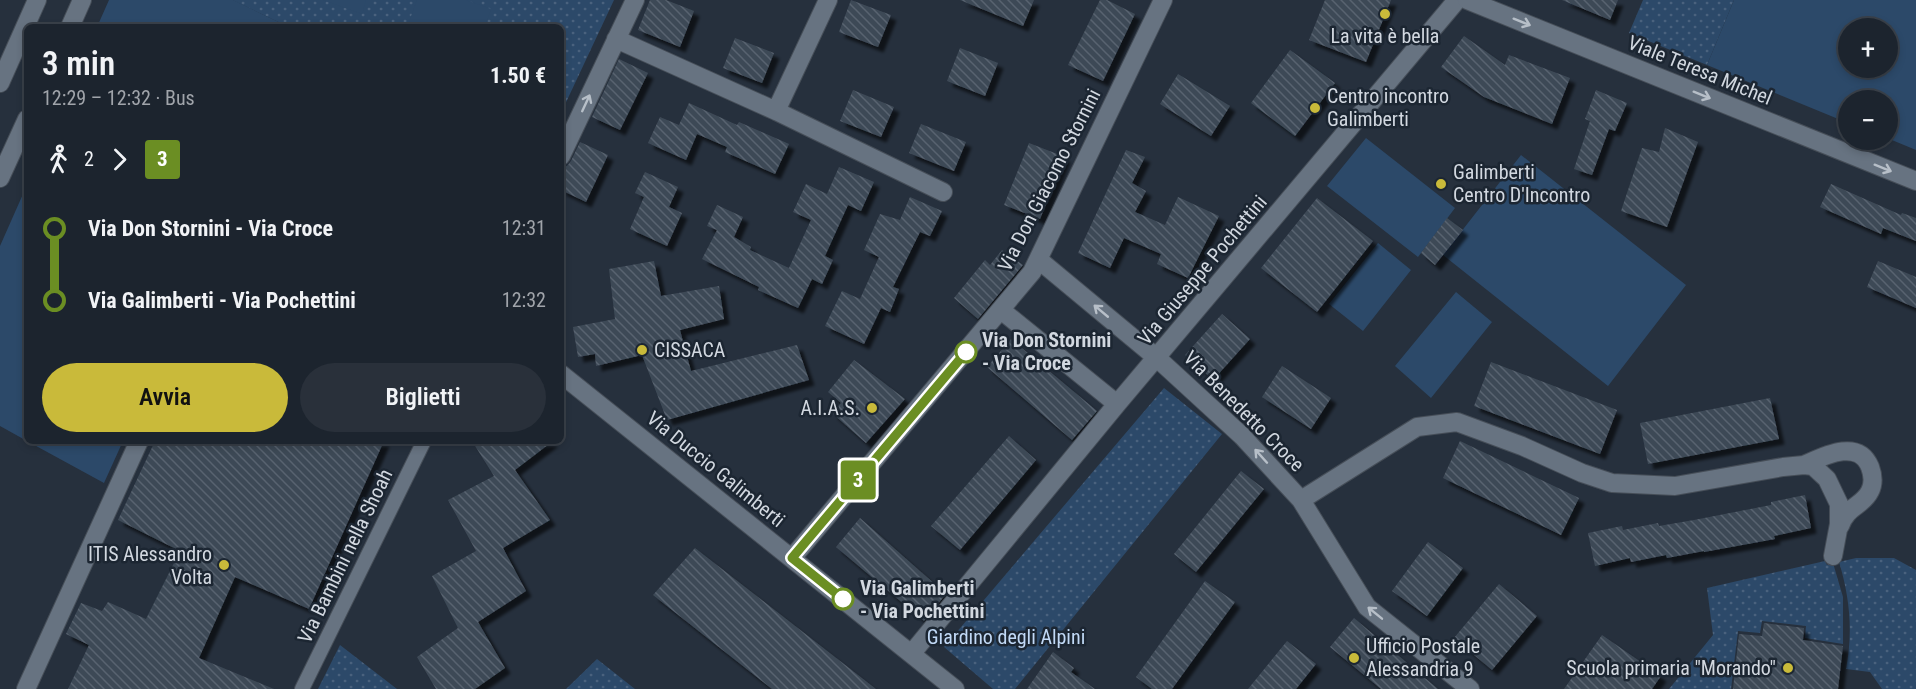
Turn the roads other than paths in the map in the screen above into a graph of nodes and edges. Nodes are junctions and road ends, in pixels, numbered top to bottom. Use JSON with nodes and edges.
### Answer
{"nodes":[{"id":1,"x":37,"y":0,"type":"edge"},
{"id":2,"x":82,"y":0,"type":"edge"},
{"id":3,"x":635,"y":0,"type":"edge"},
{"id":4,"x":828,"y":0,"type":"edge"},
{"id":5,"x":1163,"y":0,"type":"edge"},
{"id":6,"x":1457,"y":0,"type":"edge"},
{"id":7,"x":1467,"y":0,"type":"edge"},
{"id":8,"x":26,"y":24,"type":"edge"},
{"id":9,"x":70,"y":24,"type":"edge"},
{"id":10,"x":24,"y":29,"type":"edge"},
{"id":11,"x":616,"y":39,"type":"junction"},
{"id":12,"x":0,"y":83,"type":"edge"},
{"id":13,"x":776,"y":111,"type":"junction"},
{"id":14,"x":24,"y":126,"type":"edge"},
{"id":15,"x":564,"y":150,"type":"edge"},
{"id":16,"x":0,"y":178,"type":"edge"},
{"id":17,"x":1916,"y":181,"type":"edge"},
{"id":18,"x":943,"y":192,"type":"dead end"},
{"id":19,"x":1039,"y":260,"type":"junction"},
{"id":20,"x":1001,"y":310,"type":"junction"},
{"id":21,"x":1157,"y":358,"type":"junction"},
{"id":22,"x":564,"y":376,"type":"edge"},
{"id":23,"x":1118,"y":404,"type":"junction"},
{"id":24,"x":139,"y":444,"type":"edge"},
{"id":25,"x":423,"y":444,"type":"edge"},
{"id":26,"x":1804,"y":465,"type":"junction"},
{"id":27,"x":1301,"y":500,"type":"junction"},
{"id":28,"x":1837,"y":534,"type":"junction"},
{"id":29,"x":1833,"y":556,"type":"dead end"},
{"id":30,"x":792,"y":558,"type":"junction"},
{"id":31,"x":912,"y":653,"type":"junction"},
{"id":32,"x":26,"y":689,"type":"edge"},
{"id":33,"x":302,"y":689,"type":"edge"},
{"id":34,"x":955,"y":689,"type":"edge"},
{"id":35,"x":1470,"y":689,"type":"edge"}],
"edges":[{"from":1,"to":8,"type":"street"},
{"from":2,"to":9,"type":"street"},
{"from":3,"to":11,"type":"street"},
{"from":4,"to":13,"type":"street"},
{"from":5,"to":19,"type":"street","name":"Via Don Giacomo Stornini"},
{"from":6,"to":21,"type":"street","name":"Via Giuseppe Pochettini"},
{"from":7,"to":17,"type":"street","name":"Viale Teresa Michel","one_way":true},
{"from":10,"to":12,"type":"street"},
{"from":11,"to":13,"type":"street"},
{"from":15,"to":11,"type":"street","one_way":true},
{"from":13,"to":18,"type":"street"},
{"from":14,"to":16,"type":"street"},
{"from":19,"to":20,"type":"street","name":"Via Don Giacomo Stornini"},
{"from":21,"to":19,"type":"street","name":"Via Benedetto Croce","one_way":true},
{"from":20,"to":23,"type":"street"},
{"from":20,"to":30,"type":"street","name":"Via Don Giacomo Stornini"},
{"from":21,"to":23,"type":"street","name":"Via Giuseppe Pochettini"},
{"from":27,"to":21,"type":"street","name":"Via Benedetto Croce","one_way":true},
{"from":22,"to":30,"type":"street","name":"Via Duccio Galimberti"},
{"from":23,"to":31,"type":"street","name":"Via Giuseppe Pochettini"},
{"from":24,"to":32,"type":"street"},
{"from":25,"to":33,"type":"street","name":"Via Bambini nella Shoah"},
{"from":26,"to":27,"type":"street"},
{"from":26,"to":28,"type":"street"},
{"from":26,"to":28,"type":"street"},
{"from":35,"to":27,"type":"street","name":"Via Benedetto Croce","one_way":true},
{"from":28,"to":29,"type":"street"},
{"from":30,"to":31,"type":"street","name":"Via Duccio Galimberti"},
{"from":31,"to":34,"type":"street","name":"Via Duccio Galimberti"}]}
